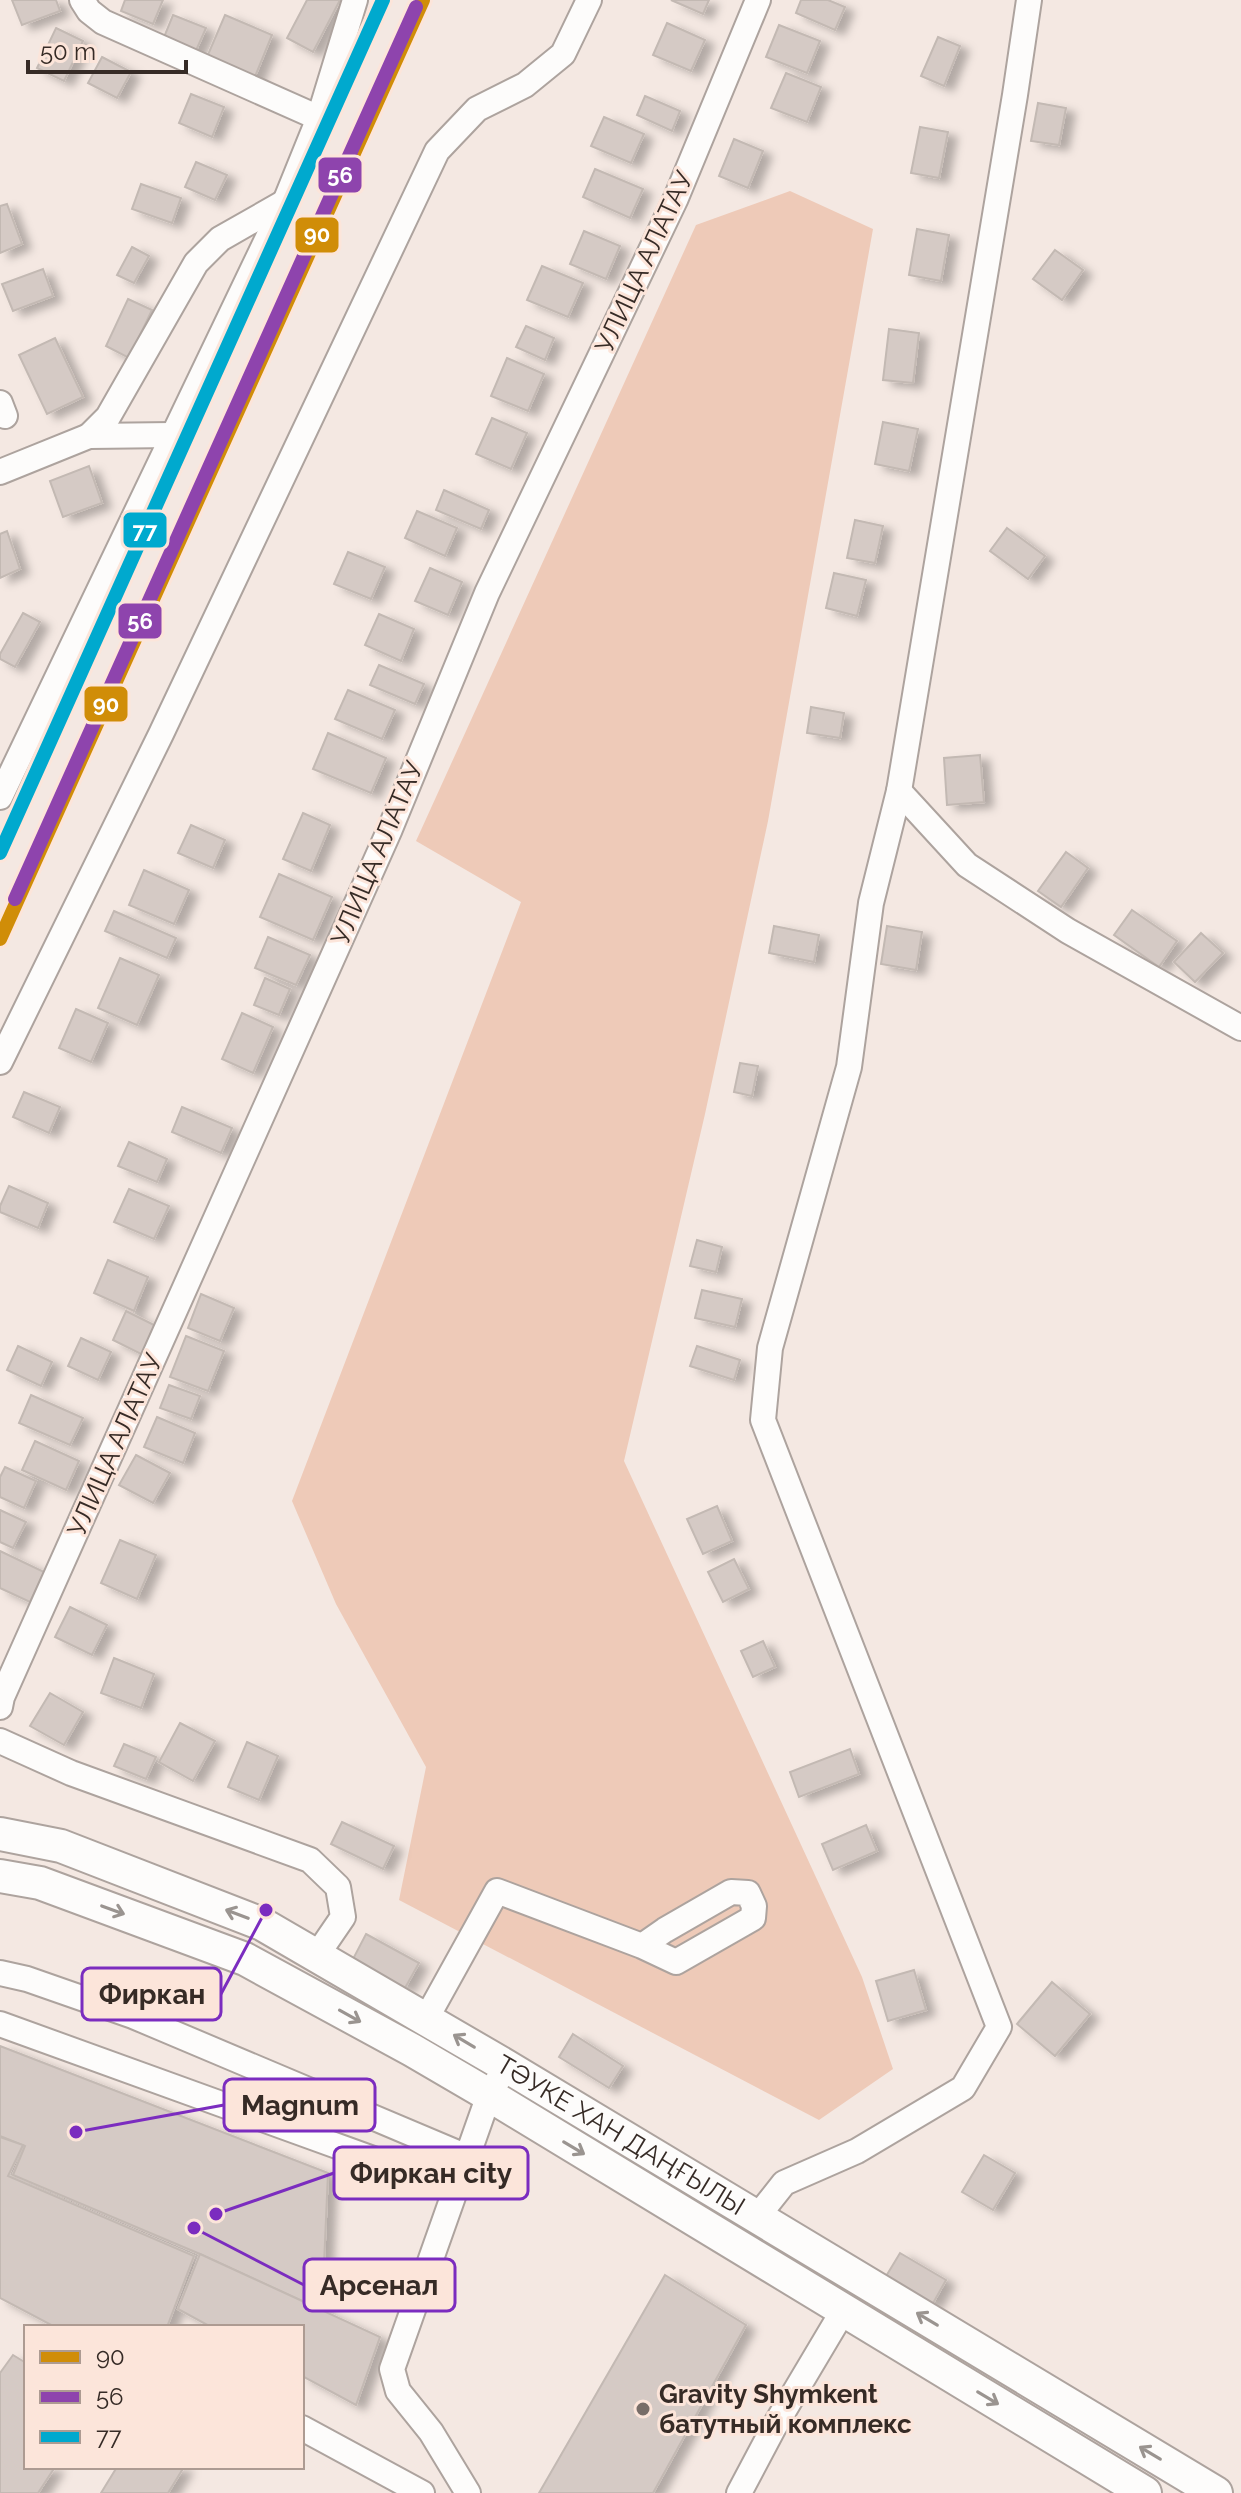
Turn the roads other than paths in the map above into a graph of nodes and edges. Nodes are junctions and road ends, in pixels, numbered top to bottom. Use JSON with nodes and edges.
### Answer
{"nodes":[{"id":1,"x":82,"y":0,"type":"edge"},
{"id":2,"x":355,"y":0,"type":"edge"},
{"id":3,"x":589,"y":0,"type":"edge"},
{"id":4,"x":758,"y":0,"type":"edge"},
{"id":5,"x":1029,"y":0,"type":"edge"},
{"id":6,"x":319,"y":118,"type":"junction"},
{"id":7,"x":285,"y":202,"type":"junction"},
{"id":8,"x":173,"y":435,"type":"junction"},
{"id":9,"x":89,"y":436,"type":"junction"},
{"id":10,"x":0,"y":472,"type":"edge"},
{"id":11,"x":899,"y":791,"type":"junction"},
{"id":12,"x":0,"y":797,"type":"edge"},
{"id":13,"x":1241,"y":1028,"type":"edge"},
{"id":14,"x":0,"y":1062,"type":"edge"},
{"id":15,"x":0,"y":1707,"type":"edge"},
{"id":16,"x":0,"y":1741,"type":"edge"},
{"id":17,"x":0,"y":1834,"type":"edge"},
{"id":18,"x":0,"y":1876,"type":"edge"},
{"id":19,"x":642,"y":1946,"type":"dead end"},
{"id":20,"x":317,"y":1955,"type":"junction"},
{"id":21,"x":0,"y":1973,"type":"edge"},
{"id":22,"x":426,"y":2019,"type":"junction"},
{"id":23,"x":0,"y":2024,"type":"edge"},
{"id":24,"x":506,"y":2066,"type":"junction"},
{"id":25,"x":489,"y":2095,"type":"junction"},
{"id":26,"x":467,"y":2157,"type":"junction"},
{"id":27,"x":456,"y":2189,"type":"junction"},
{"id":28,"x":757,"y":2217,"type":"junction"},
{"id":29,"x":803,"y":2245,"type":"junction"},
{"id":30,"x":785,"y":2275,"type":"junction"},
{"id":31,"x":843,"y":2311,"type":"junction"},
{"id":32,"x":304,"y":2429,"type":"edge"},
{"id":33,"x":422,"y":2493,"type":"edge"},
{"id":34,"x":468,"y":2493,"type":"edge"},
{"id":35,"x":739,"y":2493,"type":"edge"},
{"id":36,"x":1145,"y":2493,"type":"edge"},
{"id":37,"x":1216,"y":2493,"type":"edge"}],
"edges":[{"from":1,"to":6,"type":"street"},
{"from":2,"to":6,"type":"street"},
{"from":3,"to":14,"type":"street"},
{"from":4,"to":15,"type":"street","name":"УЛИЦА АЛАТАУ"},
{"from":5,"to":11,"type":"street"},
{"from":6,"to":7,"type":"street"},
{"from":7,"to":8,"type":"street"},
{"from":7,"to":9,"type":"street"},
{"from":8,"to":9,"type":"street"},
{"from":8,"to":12,"type":"street"},
{"from":9,"to":10,"type":"street"},
{"from":11,"to":13,"type":"street"},
{"from":11,"to":28,"type":"street"},
{"from":16,"to":20,"type":"street"},
{"from":20,"to":17,"type":"main road","name":"ТӘУКЕ ХАН ДАҢҒЫЛЫ","one_way":true},
{"from":18,"to":25,"type":"main road","name":"ТӘУКЕ ХАН ДАҢҒЫЛЫ","one_way":true},
{"from":19,"to":22,"type":"street"},
{"from":20,"to":22,"type":"main road","name":"ТӘУКЕ ХАН ДАҢҒЫЛЫ"},
{"from":21,"to":26,"type":"street"},
{"from":24,"to":22,"type":"main road","name":"ТӘУКЕ ХАН ДАҢҒЫЛЫ","one_way":true},
{"from":23,"to":27,"type":"street"},
{"from":24,"to":25,"type":"street"},
{"from":24,"to":28,"type":"main road","name":"ТӘУКЕ ХАН ДАҢҒЫЛЫ"},
{"from":25,"to":26,"type":"street"},
{"from":25,"to":30,"type":"main road","name":"ТӘУКЕ ХАН ДАҢҒЫЛЫ","one_way":true},
{"from":26,"to":27,"type":"street"},
{"from":27,"to":34,"type":"street"},
{"from":28,"to":29,"type":"main road","name":"ТӘУКЕ ХАН ДАҢҒЫЛЫ"},
{"from":29,"to":30,"type":"main road"},
{"from":37,"to":29,"type":"main road","name":"ТӘУКЕ ХАН ДАҢҒЫЛЫ","one_way":true},
{"from":30,"to":31,"type":"main road","name":"ТӘУКЕ ХАН ДАҢҒЫЛЫ"},
{"from":31,"to":35,"type":"street"},
{"from":31,"to":36,"type":"main road","name":"ТӘУКЕ ХАН ДАҢҒЫЛЫ","one_way":true},
{"from":32,"to":33,"type":"street"}]}
